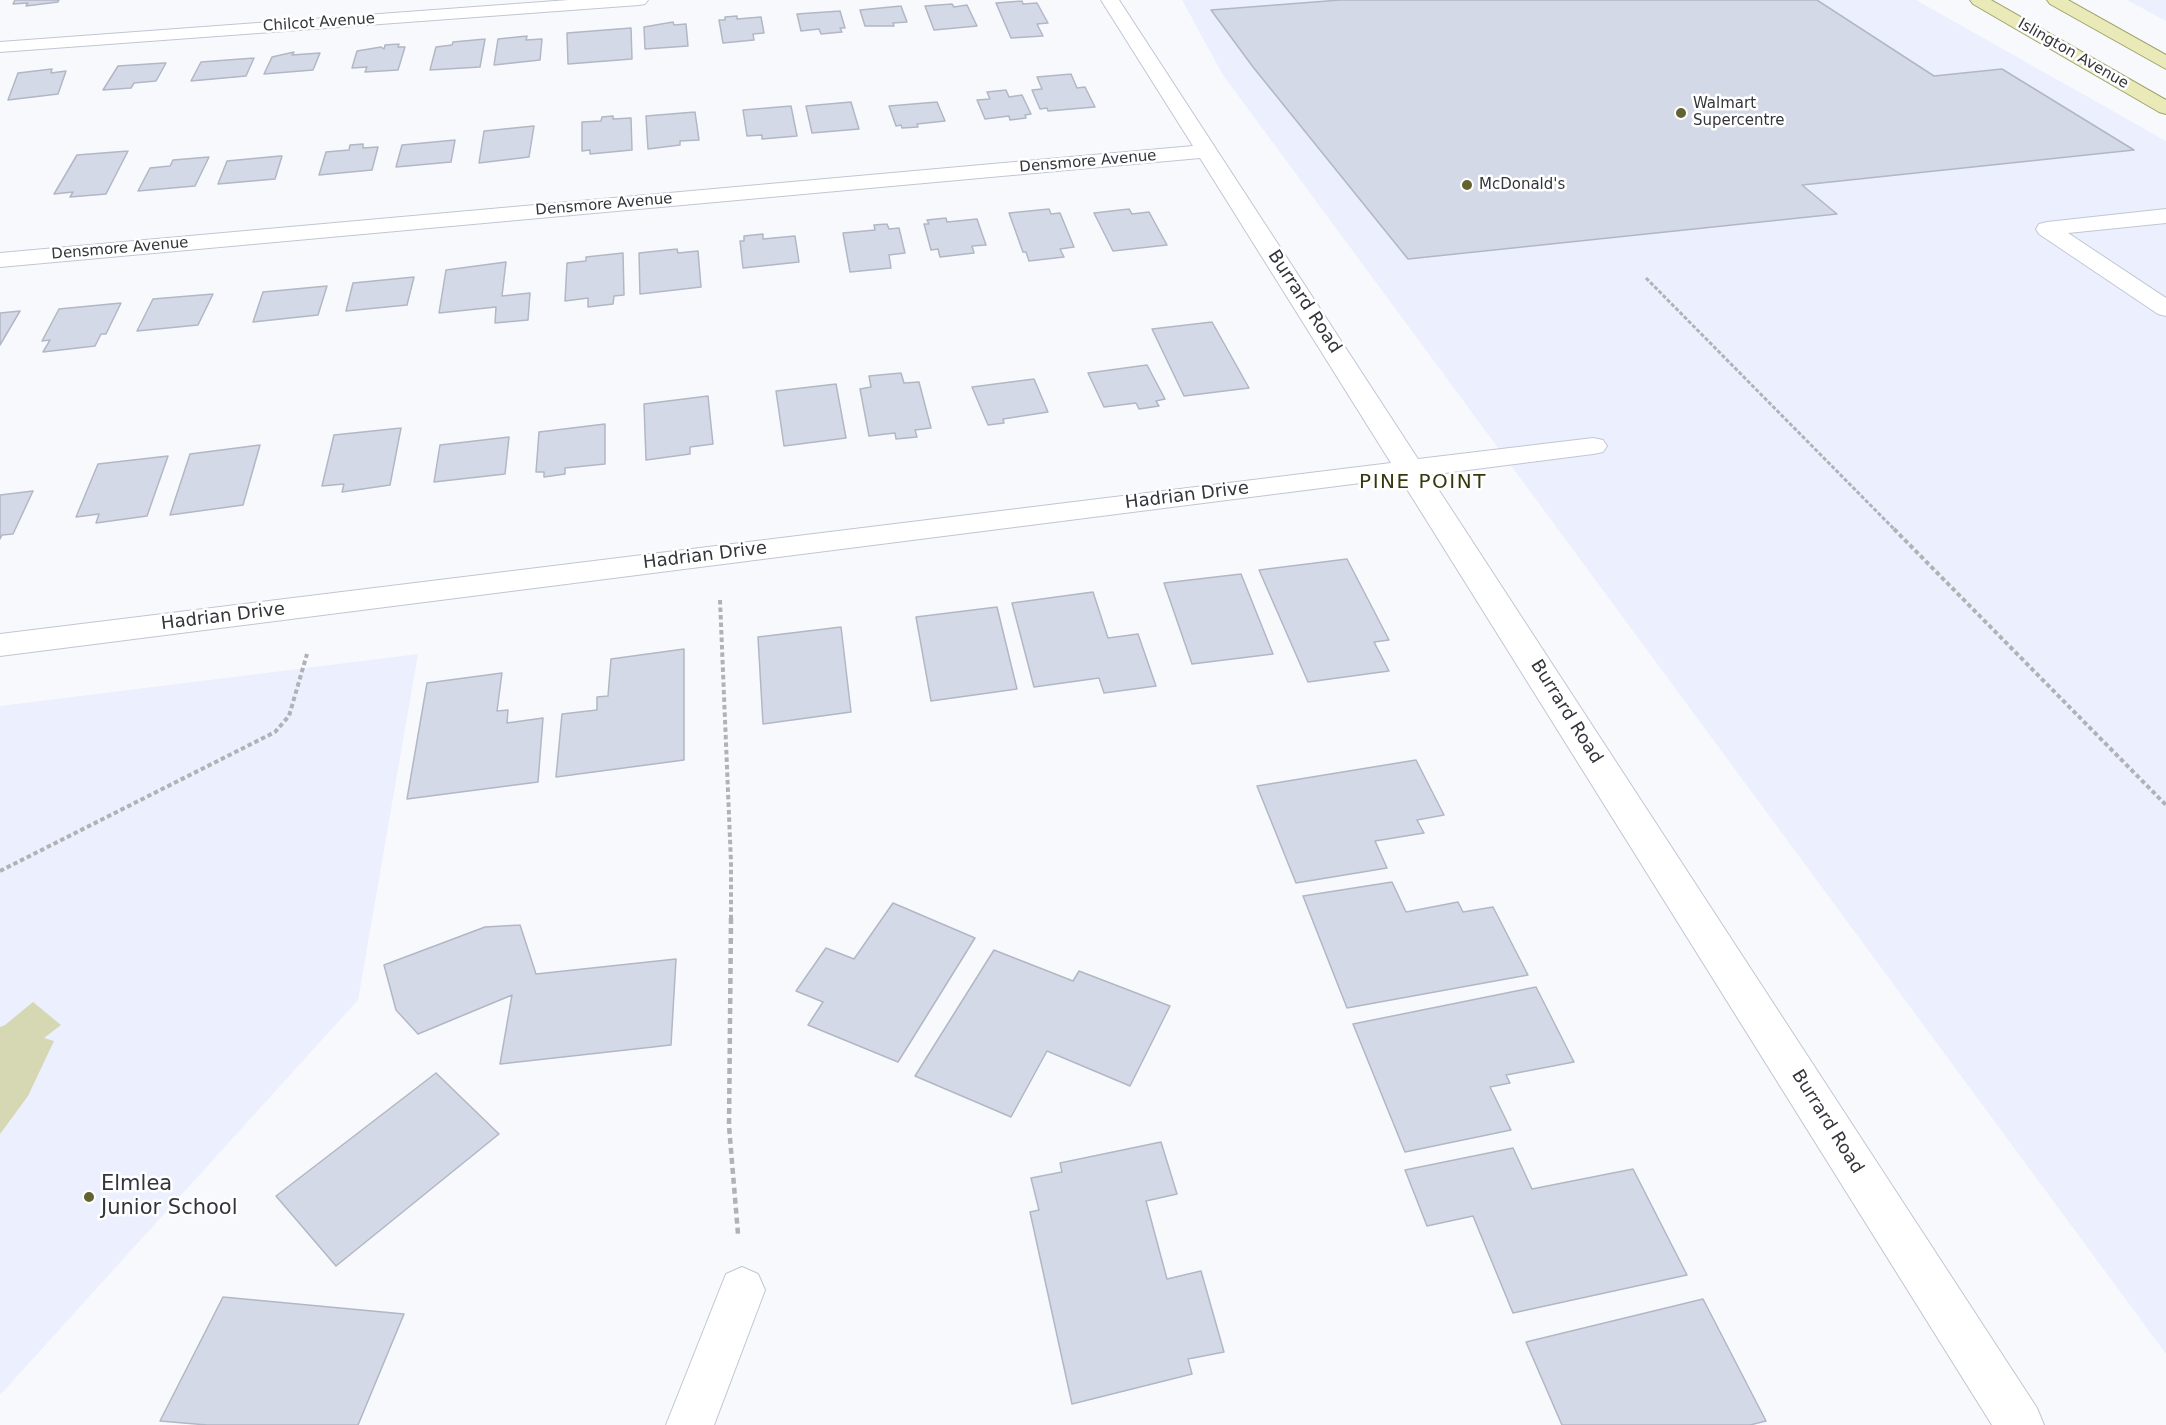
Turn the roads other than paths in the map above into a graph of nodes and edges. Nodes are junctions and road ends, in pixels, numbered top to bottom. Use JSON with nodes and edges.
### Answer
{"nodes":[{"id":1,"x":639,"y":0,"type":"edge"},
{"id":2,"x":1110,"y":0,"type":"edge"},
{"id":3,"x":1979,"y":0,"type":"edge"},
{"id":4,"x":2056,"y":0,"type":"edge"},
{"id":5,"x":0,"y":47,"type":"edge"},
{"id":6,"x":2166,"y":63,"type":"edge"},
{"id":7,"x":2166,"y":108,"type":"edge"},
{"id":8,"x":1207,"y":151,"type":"junction"},
{"id":9,"x":2166,"y":216,"type":"edge"},
{"id":10,"x":0,"y":260,"type":"edge"},
{"id":11,"x":2166,"y":309,"type":"edge"},
{"id":12,"x":1593,"y":446,"type":"dead end"},
{"id":13,"x":1410,"y":468,"type":"junction"},
{"id":14,"x":0,"y":645,"type":"edge"},
{"id":15,"x":742,"y":1290,"type":"road end"},
{"id":16,"x":690,"y":1425,"type":"edge"},
{"id":17,"x":2020,"y":1425,"type":"edge"}],
"edges":[{"from":1,"to":5,"type":"street","name":"Chilcot Avenue"},
{"from":2,"to":8,"type":"street","name":"Burrard Road"},
{"from":3,"to":7,"type":"main road","name":"Islington Avenue"},
{"from":4,"to":6,"type":"main road"},
{"from":8,"to":10,"type":"street","name":"Densmore Avenue"},
{"from":8,"to":13,"type":"street","name":"Burrard Road"},
{"from":9,"to":11,"type":"street"},
{"from":12,"to":13,"type":"street","name":"Hadrian Drive"},
{"from":13,"to":14,"type":"street","name":"Hadrian Drive"},
{"from":13,"to":17,"type":"street","name":"Burrard Road"},
{"from":15,"to":16,"type":"street"}]}
